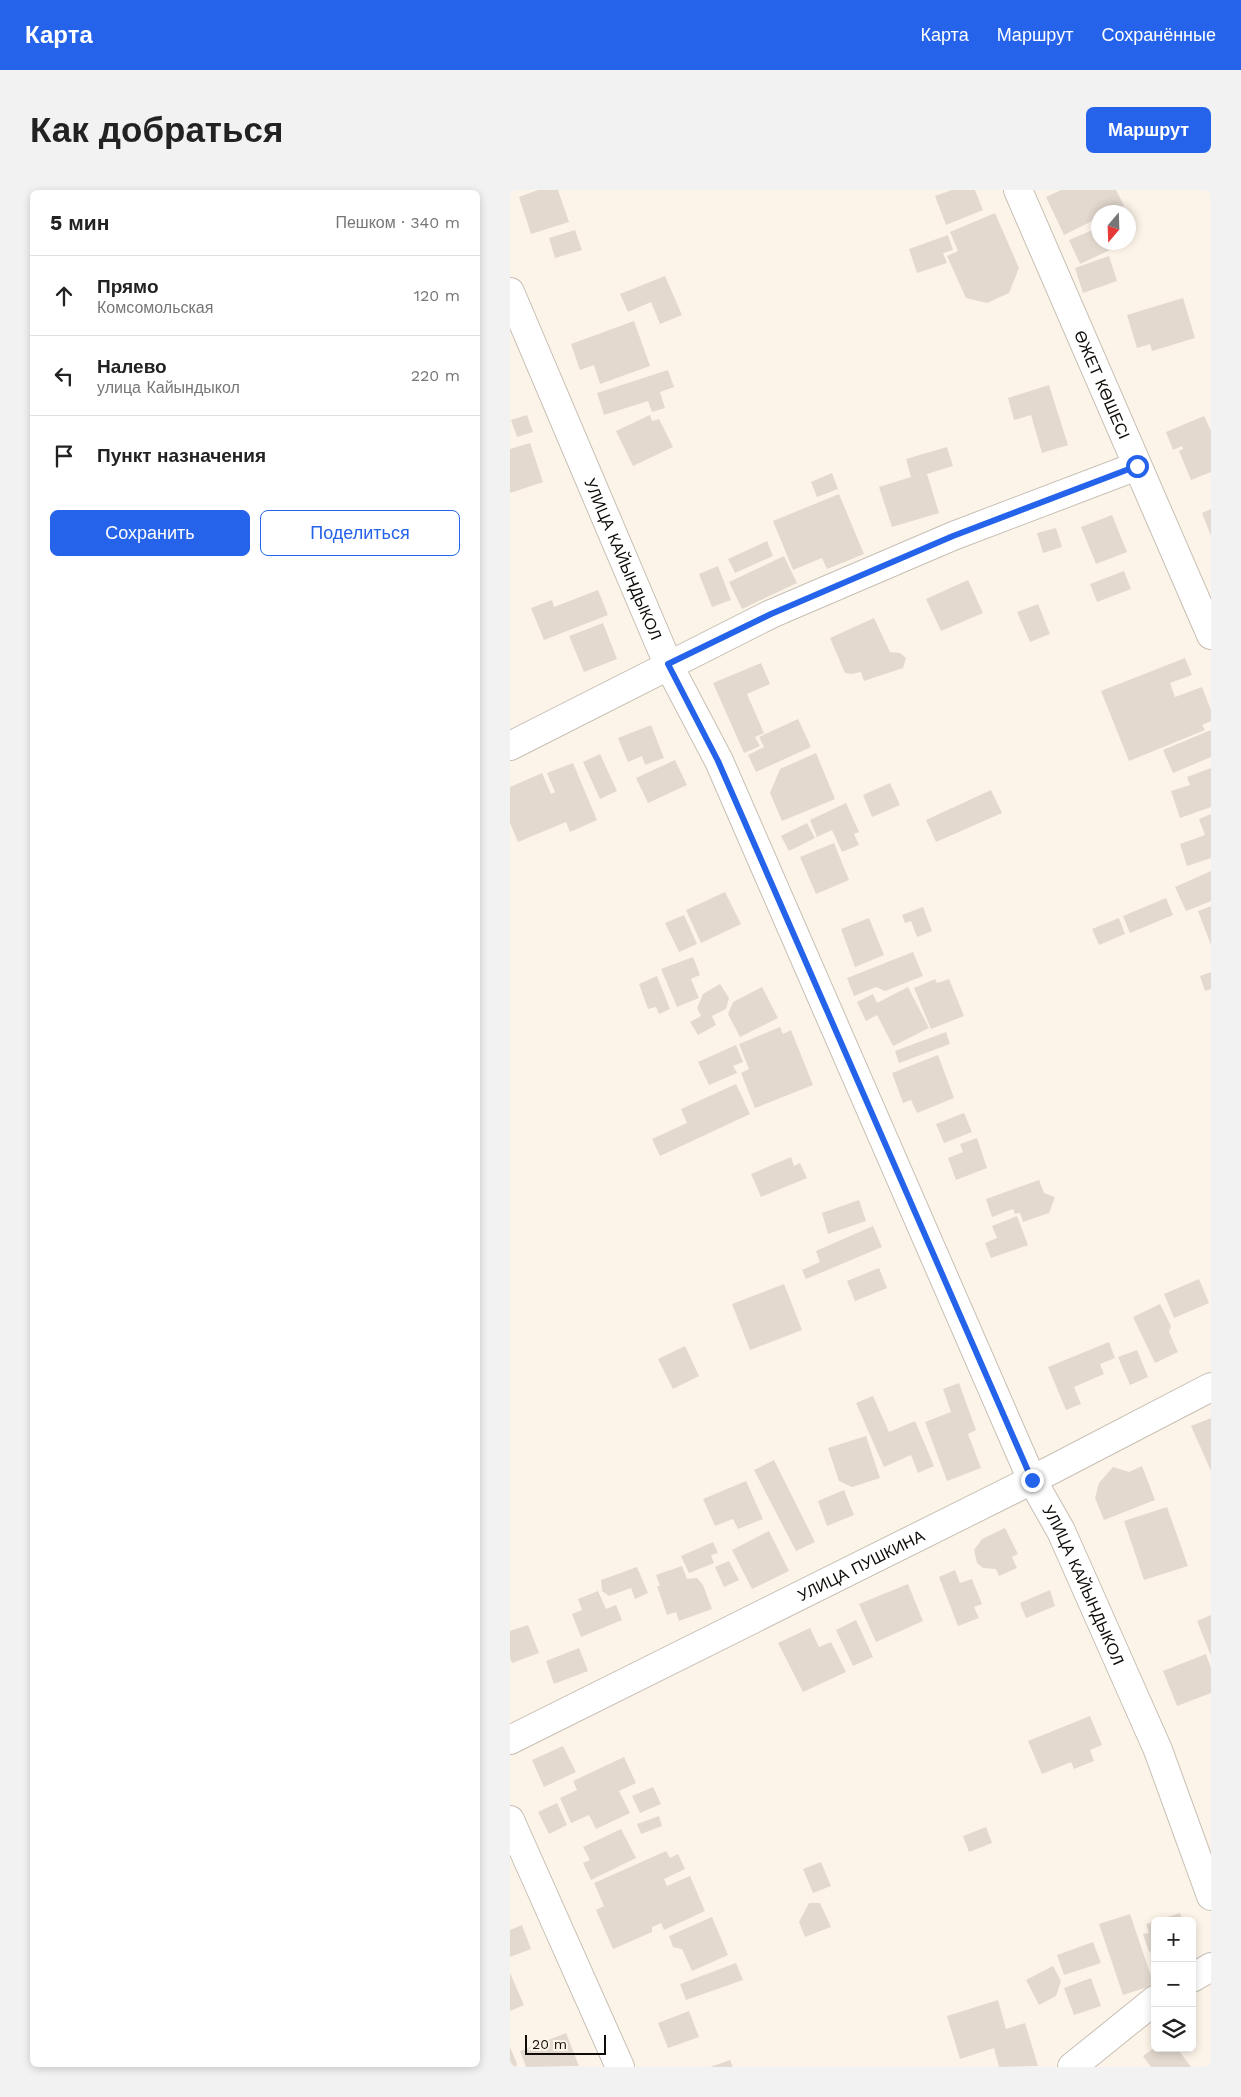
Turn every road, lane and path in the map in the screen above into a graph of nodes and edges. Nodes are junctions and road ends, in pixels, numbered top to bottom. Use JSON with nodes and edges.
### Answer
{"nodes":[{"id":1,"x":1018,"y":190,"type":"edge"},
{"id":2,"x":510,"y":292,"type":"edge"},
{"id":3,"x":1137,"y":466,"type":"junction"},
{"id":4,"x":1211,"y":635,"type":"edge"},
{"id":5,"x":668,"y":664,"type":"junction"},
{"id":6,"x":510,"y":746,"type":"edge"},
{"id":7,"x":1211,"y":1387,"type":"edge"},
{"id":8,"x":1032,"y":1480,"type":"junction"},
{"id":9,"x":510,"y":1740,"type":"edge"},
{"id":10,"x":510,"y":1820,"type":"edge"},
{"id":11,"x":1211,"y":1896,"type":"edge"},
{"id":12,"x":1211,"y":1966,"type":"edge"},
{"id":13,"x":1196,"y":1975,"type":"edge"},
{"id":14,"x":1151,"y":2003,"type":"edge"},
{"id":15,"x":620,"y":2067,"type":"edge"},
{"id":16,"x":1072,"y":2067,"type":"edge"}],
"edges":[{"from":1,"to":3,"type":"street","name":"ӨЖЕТ КӨШЕСІ"},
{"from":2,"to":5,"type":"street","name":"УЛИЦА КАЙЫНДЫКОЛ"},
{"from":3,"to":4,"type":"street","name":"ӨЖЕТ КӨШЕСІ"},
{"from":3,"to":5,"type":"street"},
{"from":5,"to":6,"type":"street"},
{"from":5,"to":8,"type":"street","name":"УЛИЦА КАЙЫНДЫКОЛ"},
{"from":7,"to":8,"type":"street","name":"УЛИЦА ПУШКИНА"},
{"from":8,"to":9,"type":"street","name":"УЛИЦА ПУШКИНА"},
{"from":8,"to":11,"type":"street","name":"УЛИЦА КАЙЫНДЫКОЛ"},
{"from":10,"to":15,"type":"street"},
{"from":12,"to":13,"type":"street"},
{"from":14,"to":16,"type":"street"}]}
